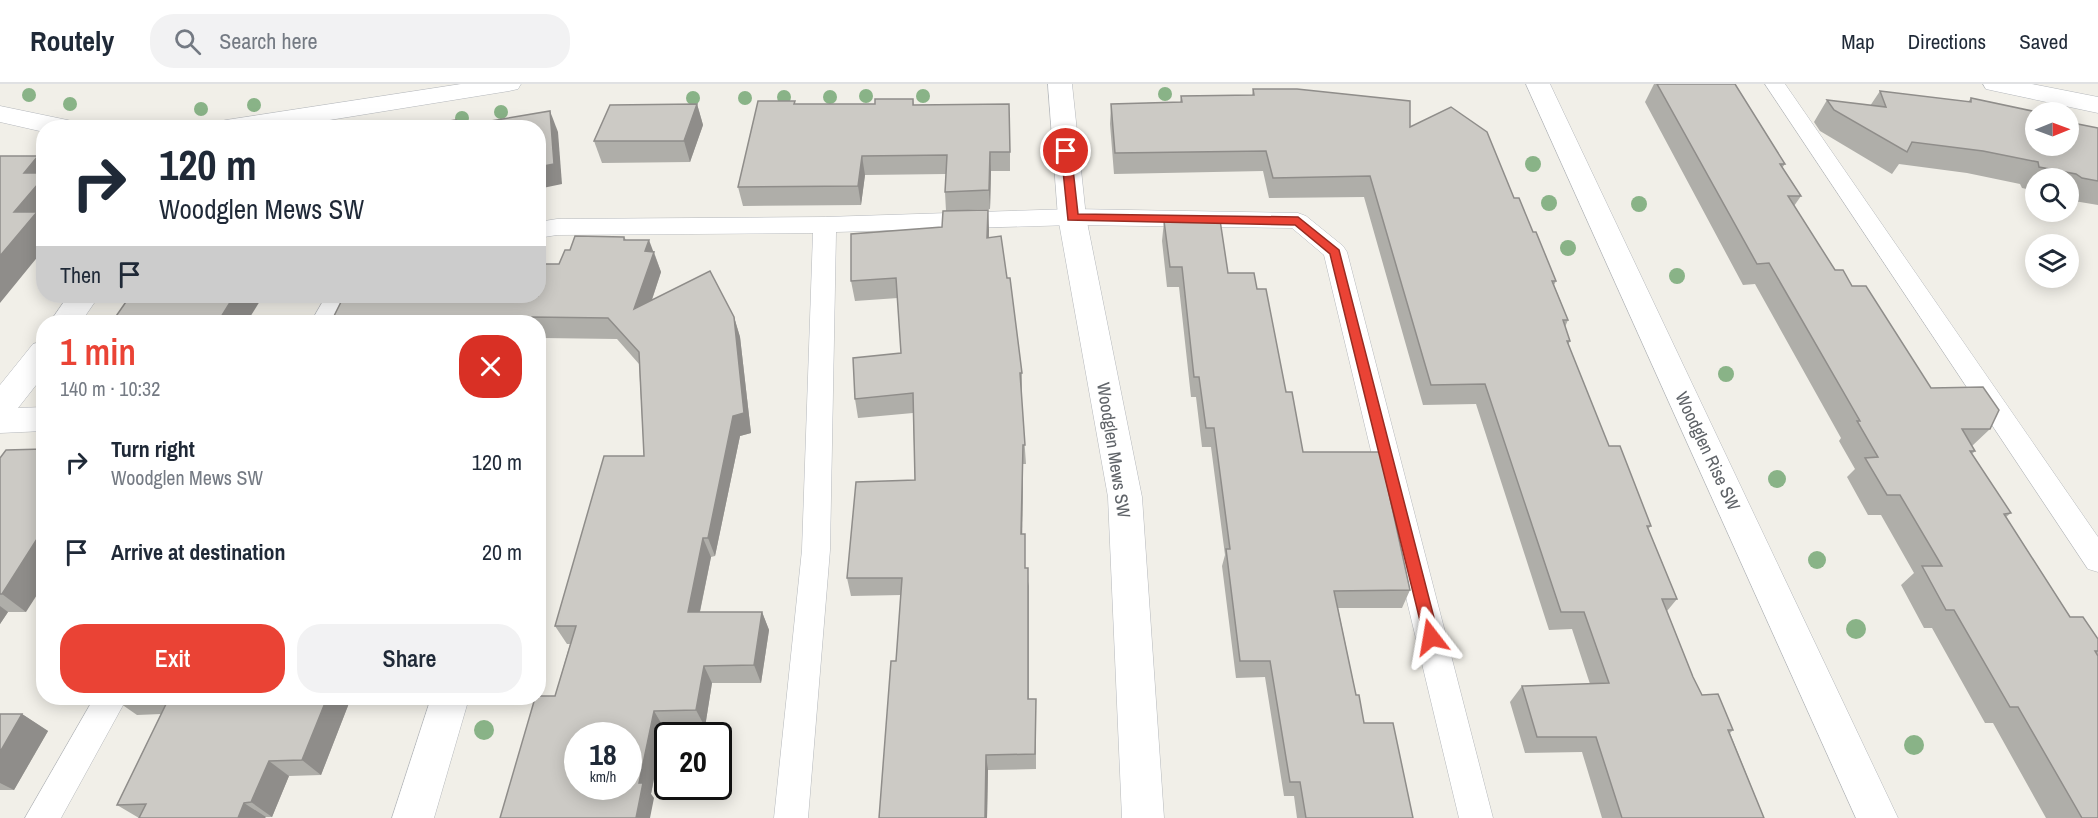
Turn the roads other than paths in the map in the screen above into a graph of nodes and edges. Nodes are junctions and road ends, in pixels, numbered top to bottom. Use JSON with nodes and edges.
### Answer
{"nodes":[{"id":1,"x":509,"y":84,"type":"edge"},
{"id":2,"x":1060,"y":84,"type":"edge"},
{"id":3,"x":1538,"y":84,"type":"edge"},
{"id":4,"x":1775,"y":84,"type":"edge"},
{"id":5,"x":1995,"y":84,"type":"edge"},
{"id":6,"x":2086,"y":97,"type":"edge"},
{"id":7,"x":0,"y":114,"type":"edge"},
{"id":8,"x":277,"y":120,"type":"edge"},
{"id":9,"x":36,"y":123,"type":"edge"},
{"id":10,"x":1072,"y":217,"type":"junction"},
{"id":11,"x":825,"y":225,"type":"junction"},
{"id":12,"x":546,"y":229,"type":"edge"},
{"id":13,"x":36,"y":362,"type":"edge"},
{"id":14,"x":0,"y":408,"type":"edge"},
{"id":15,"x":36,"y":419,"type":"edge"},
{"id":16,"x":0,"y":421,"type":"edge"},
{"id":17,"x":2098,"y":560,"type":"edge"},
{"id":18,"x":107,"y":705,"type":"edge"},
{"id":19,"x":448,"y":705,"type":"edge"},
{"id":20,"x":42,"y":818,"type":"edge"},
{"id":21,"x":413,"y":818,"type":"edge"},
{"id":22,"x":791,"y":818,"type":"edge"},
{"id":23,"x":1143,"y":818,"type":"edge"},
{"id":24,"x":1476,"y":818,"type":"edge"},
{"id":25,"x":1877,"y":818,"type":"edge"}],
"edges":[{"from":1,"to":8,"type":"street"},
{"from":2,"to":10,"type":"street","name":"Woodglen Mews SW"},
{"from":3,"to":25,"type":"street","name":"Woodglen Rise SW"},
{"from":4,"to":17,"type":"lane"},
{"from":5,"to":6,"type":"street"},
{"from":7,"to":9,"type":"street"},
{"from":10,"to":11,"type":"lane"},
{"from":10,"to":23,"type":"street","name":"Woodglen Mews SW"},
{"from":10,"to":24,"type":"lane"},
{"from":11,"to":12,"type":"lane"},
{"from":11,"to":22,"type":"lane"},
{"from":13,"to":14,"type":"street"},
{"from":15,"to":16,"type":"street"},
{"from":18,"to":20,"type":"lane"},
{"from":19,"to":21,"type":"street"}]}
